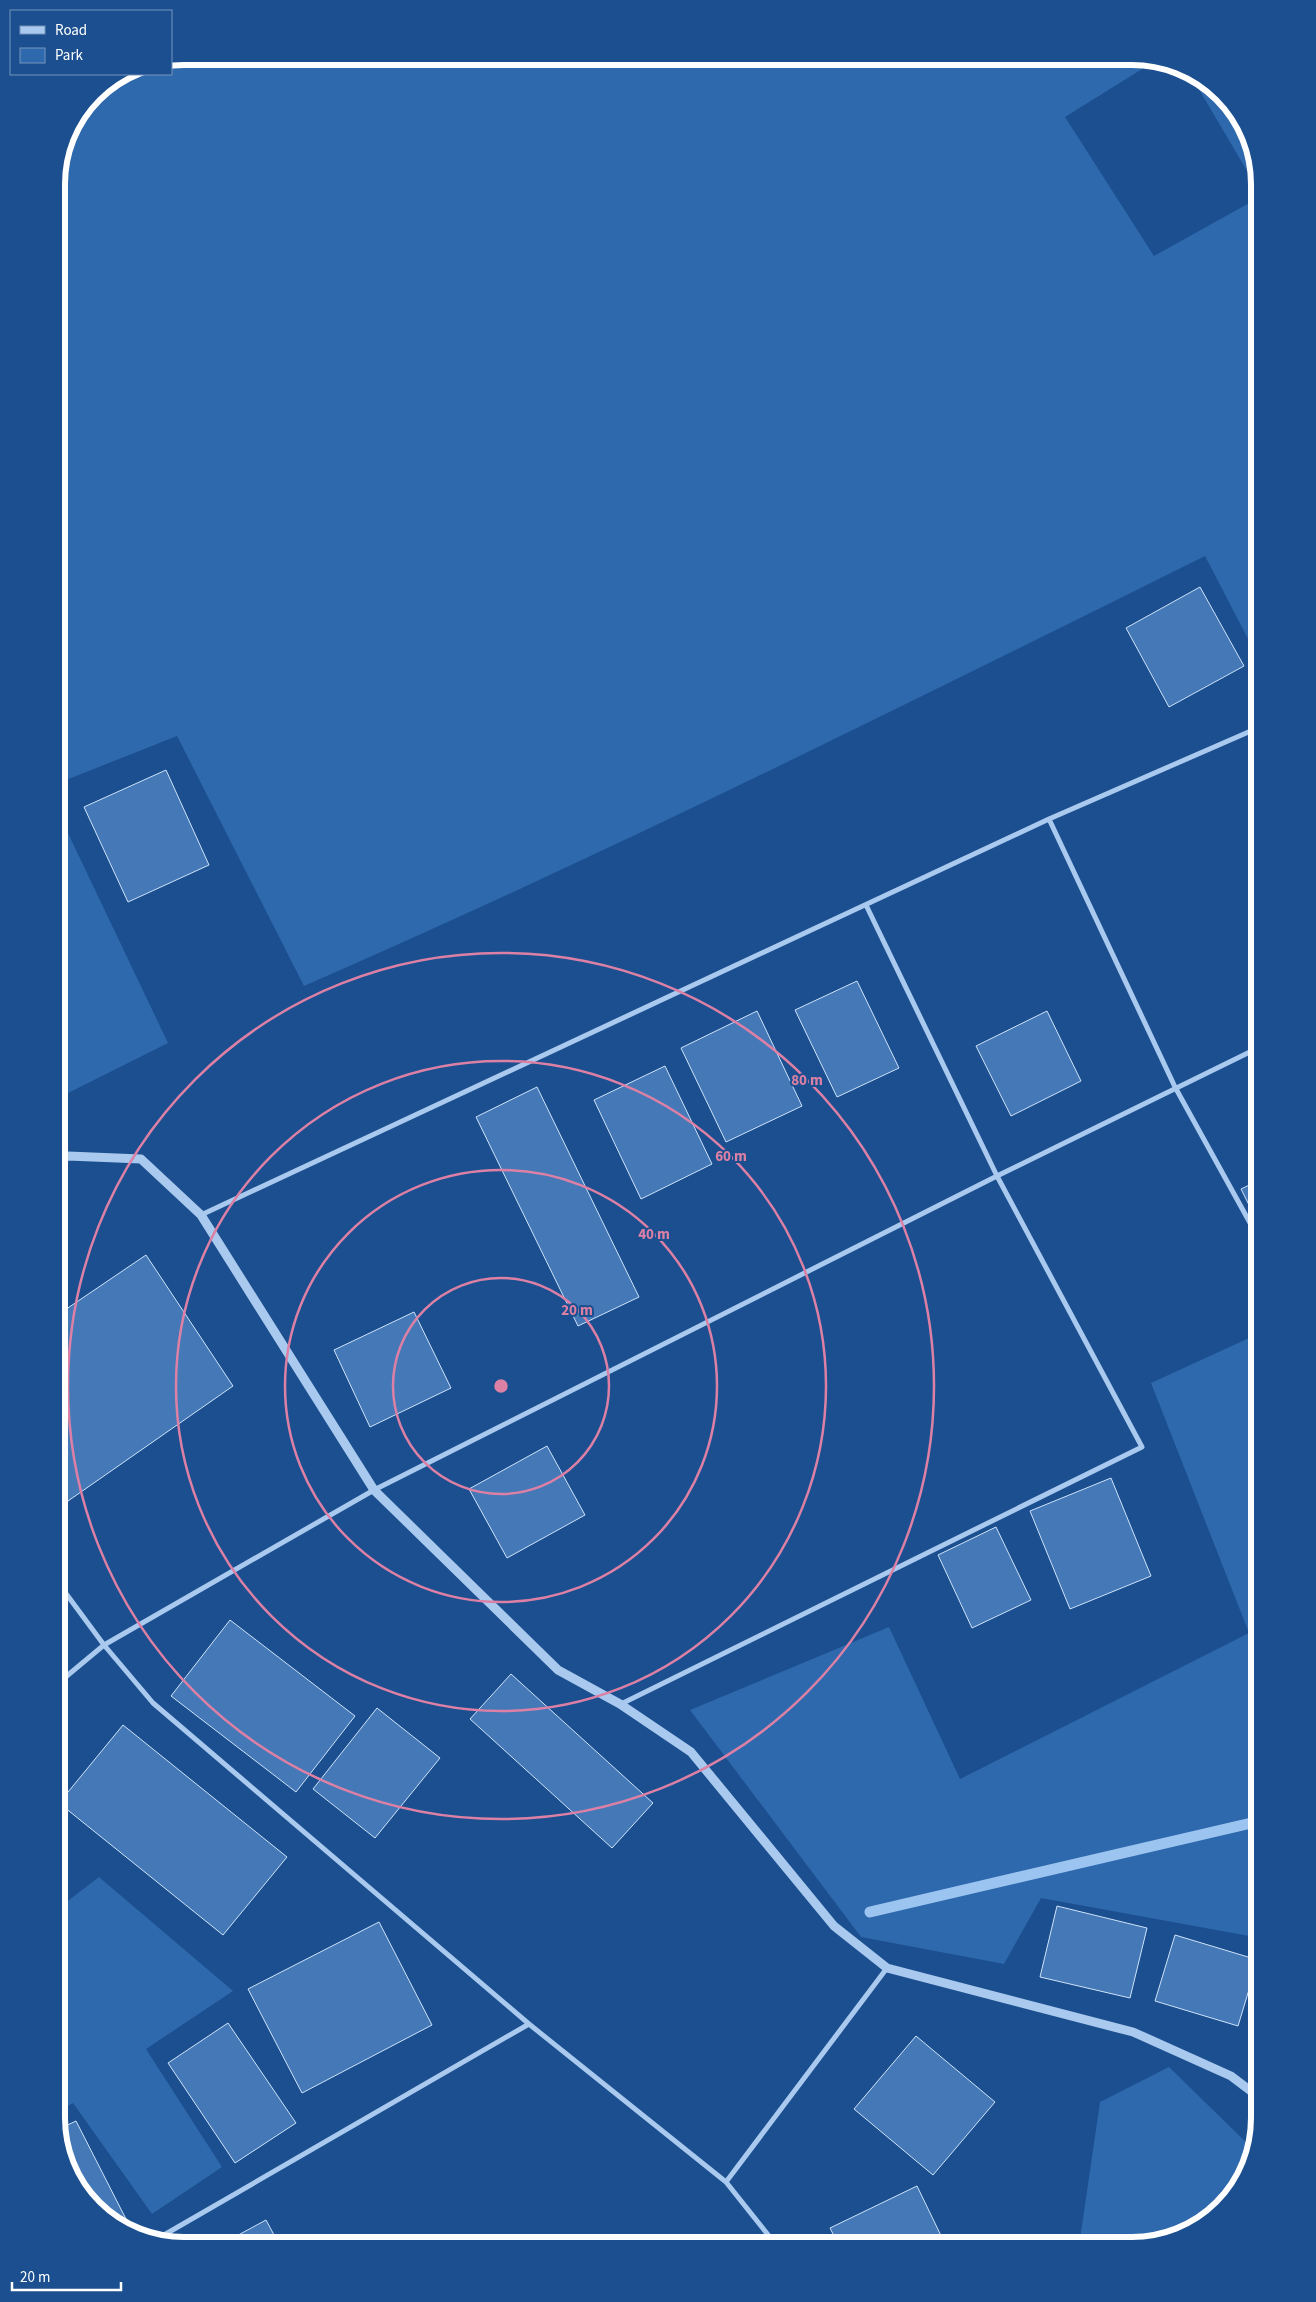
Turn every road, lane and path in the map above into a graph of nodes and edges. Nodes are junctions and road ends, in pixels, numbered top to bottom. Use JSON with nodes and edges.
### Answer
{"nodes":[{"id":1,"x":1251,"y":731,"type":"edge"},
{"id":2,"x":1049,"y":819,"type":"junction"},
{"id":3,"x":866,"y":906,"type":"junction"},
{"id":4,"x":1251,"y":1051,"type":"edge"},
{"id":5,"x":1175,"y":1087,"type":"junction"},
{"id":6,"x":65,"y":1157,"type":"edge"},
{"id":7,"x":997,"y":1176,"type":"junction"},
{"id":8,"x":201,"y":1215,"type":"junction"},
{"id":9,"x":1251,"y":1226,"type":"edge"},
{"id":10,"x":374,"y":1490,"type":"junction"},
{"id":11,"x":65,"y":1592,"type":"edge"},
{"id":12,"x":104,"y":1645,"type":"junction"},
{"id":13,"x":65,"y":1678,"type":"edge"},
{"id":14,"x":620,"y":1704,"type":"junction"},
{"id":15,"x":887,"y":1968,"type":"junction"},
{"id":16,"x":529,"y":2024,"type":"junction"},
{"id":17,"x":1251,"y":2091,"type":"edge"},
{"id":18,"x":726,"y":2182,"type":"junction"},
{"id":19,"x":163,"y":2235,"type":"edge"},
{"id":20,"x":770,"y":2237,"type":"edge"}],
"edges":[{"from":1,"to":2,"type":"street"},
{"from":2,"to":3,"type":"street"},
{"from":2,"to":5,"type":"street"},
{"from":3,"to":7,"type":"street"},
{"from":3,"to":8,"type":"street"},
{"from":4,"to":5,"type":"street"},
{"from":5,"to":7,"type":"street"},
{"from":5,"to":9,"type":"street"},
{"from":6,"to":8,"type":"street"},
{"from":7,"to":10,"type":"street"},
{"from":7,"to":14,"type":"street"},
{"from":8,"to":10,"type":"street"},
{"from":10,"to":12,"type":"street"},
{"from":10,"to":14,"type":"street"},
{"from":11,"to":12,"type":"street"},
{"from":12,"to":13,"type":"street"},
{"from":12,"to":16,"type":"street"},
{"from":14,"to":15,"type":"street"},
{"from":15,"to":17,"type":"street"},
{"from":15,"to":18,"type":"street"},
{"from":16,"to":18,"type":"street"},
{"from":16,"to":19,"type":"street"},
{"from":18,"to":20,"type":"street"}]}
